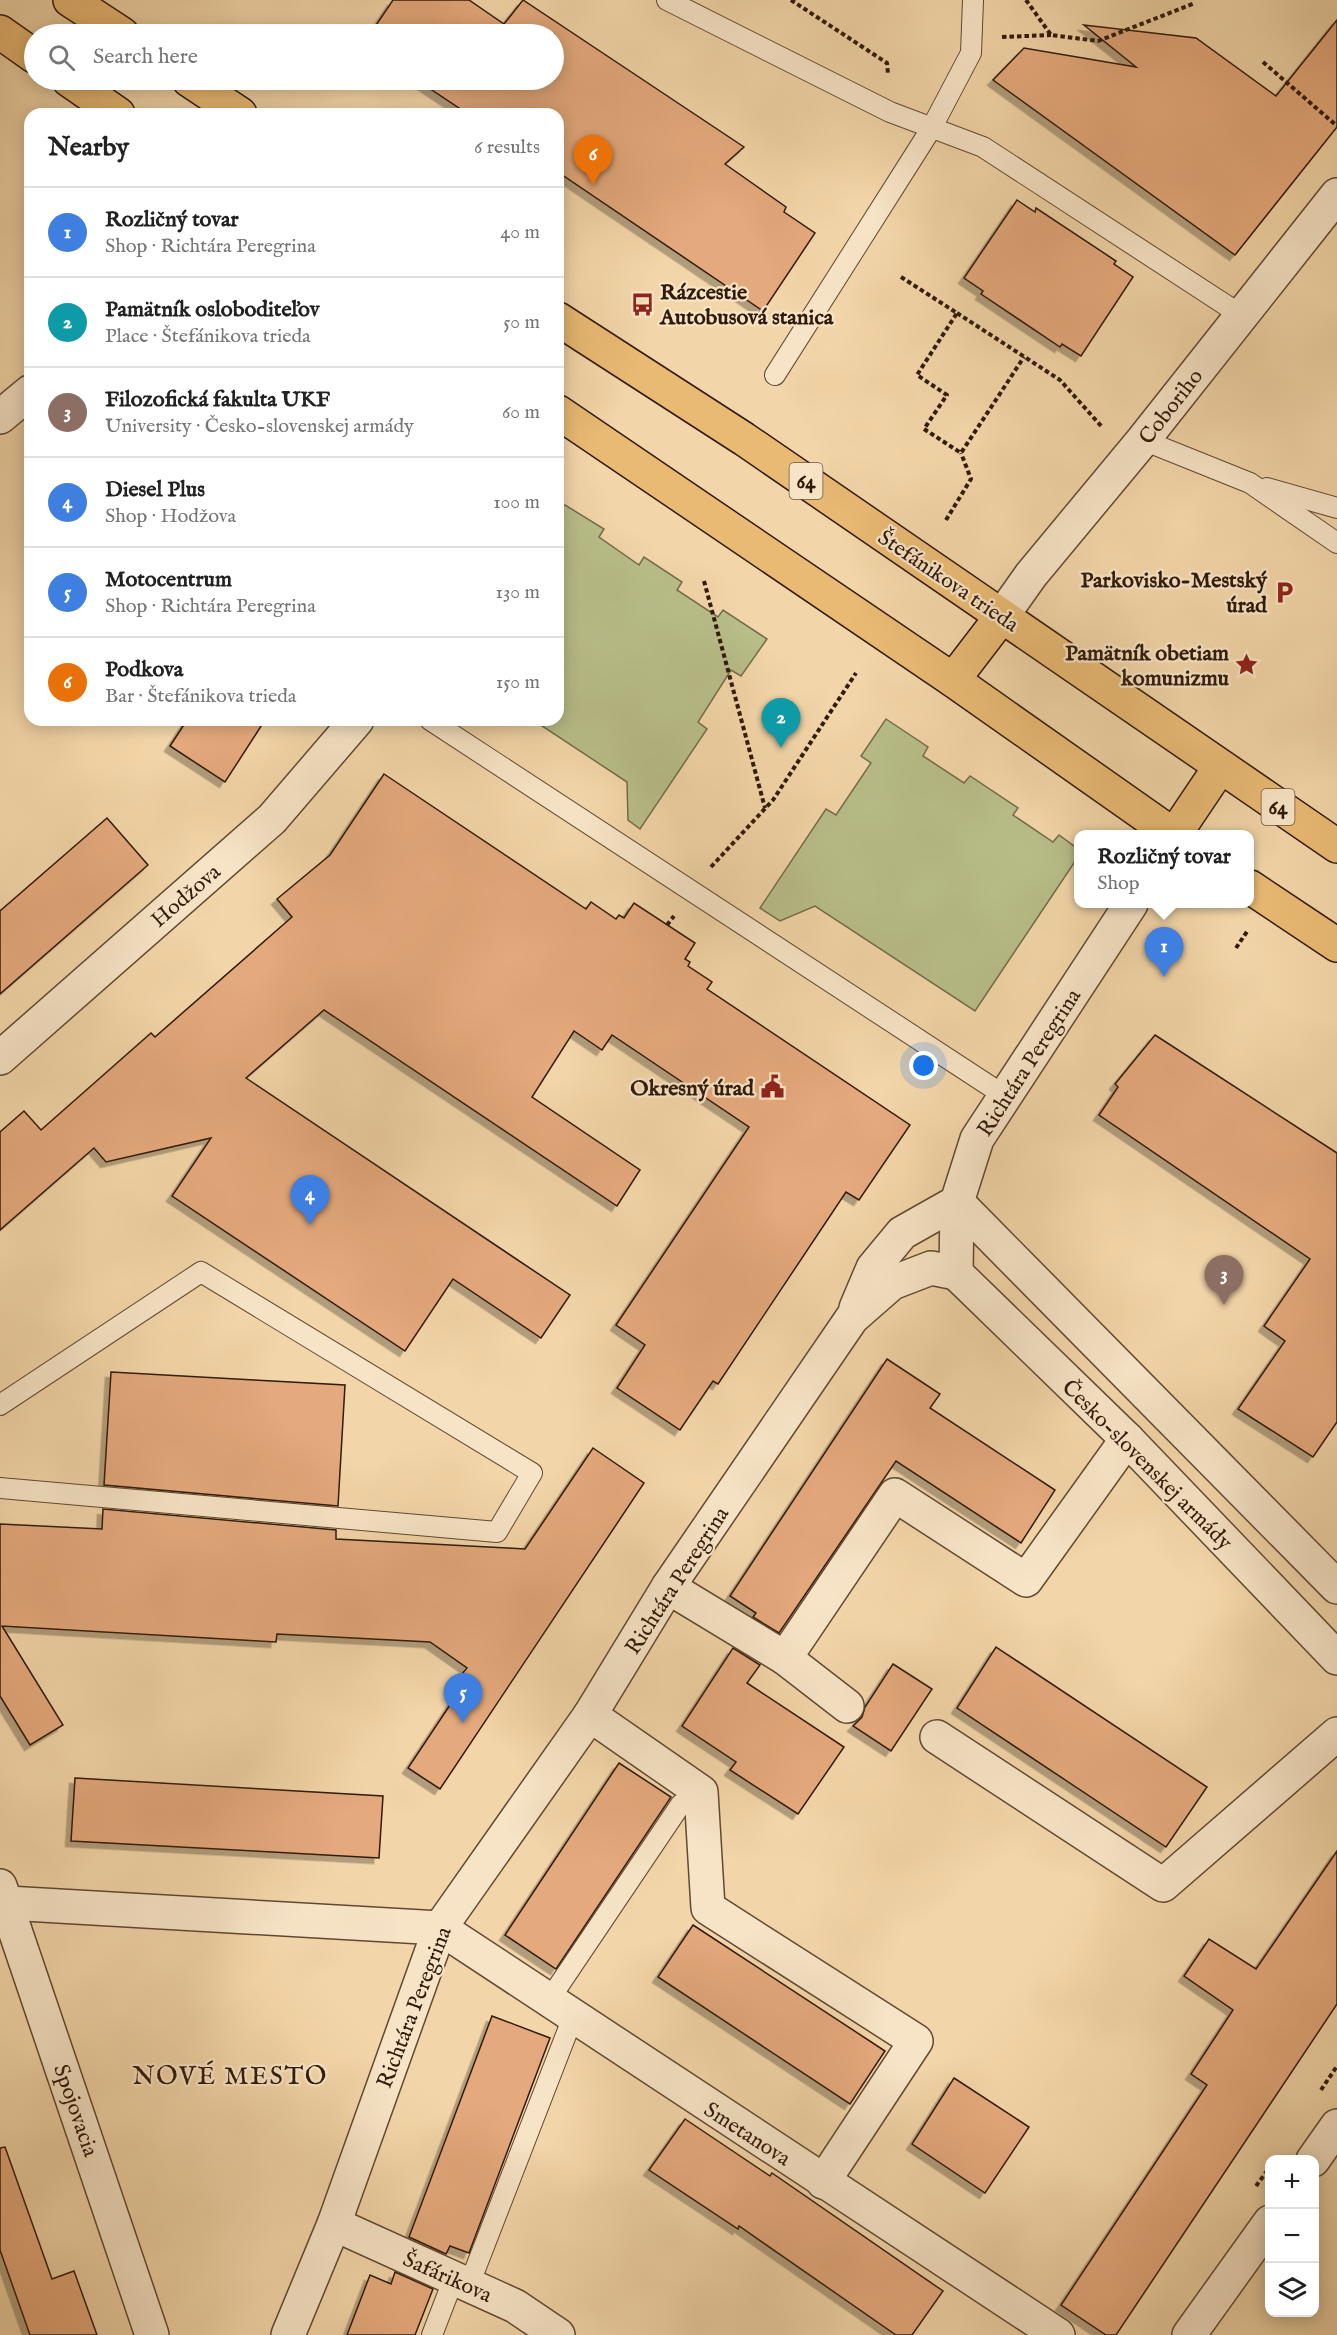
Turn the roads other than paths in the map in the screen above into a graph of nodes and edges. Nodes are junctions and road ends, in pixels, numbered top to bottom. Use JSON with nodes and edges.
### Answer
{"nodes":[{"id":1,"x":70,"y":0,"type":"edge"},
{"id":2,"x":667,"y":0,"type":"edge"},
{"id":3,"x":973,"y":0,"type":"edge"},
{"id":4,"x":107,"y":24,"type":"edge"},
{"id":5,"x":0,"y":32,"type":"edge"},
{"id":6,"x":24,"y":49,"type":"edge"},
{"id":7,"x":83,"y":90,"type":"edge"},
{"id":8,"x":204,"y":90,"type":"edge"},
{"id":9,"x":109,"y":108,"type":"edge"},
{"id":10,"x":231,"y":108,"type":"edge"},
{"id":11,"x":931,"y":129,"type":"junction"},
{"id":12,"x":1337,"y":195,"type":"edge"},
{"id":13,"x":1241,"y":315,"type":"junction"},
{"id":14,"x":564,"y":323,"type":"edge"},
{"id":15,"x":775,"y":375,"type":"dead end"},
{"id":16,"x":24,"y":397,"type":"edge"},
{"id":17,"x":0,"y":417,"type":"edge"},
{"id":18,"x":564,"y":419,"type":"edge"},
{"id":19,"x":1143,"y":440,"type":"junction"},
{"id":20,"x":1250,"y":483,"type":"junction"},
{"id":21,"x":1337,"y":508,"type":"edge"},
{"id":22,"x":1337,"y":543,"type":"edge"},
{"id":23,"x":1002,"y":616,"type":"junction"},
{"id":24,"x":953,"y":680,"type":"junction"},
{"id":25,"x":352,"y":726,"type":"edge"},
{"id":26,"x":439,"y":726,"type":"edge"},
{"id":27,"x":1220,"y":767,"type":"junction"},
{"id":28,"x":1167,"y":830,"type":"edge"},
{"id":29,"x":1176,"y":830,"type":"edge"},
{"id":30,"x":1337,"y":846,"type":"edge"},
{"id":31,"x":1254,"y":890,"type":"edge"},
{"id":32,"x":1128,"y":908,"type":"edge"},
{"id":33,"x":1337,"y":945,"type":"edge"},
{"id":34,"x":0,"y":1058,"type":"edge"},
{"id":35,"x":1005,"y":1096,"type":"junction"},
{"id":36,"x":957,"y":1202,"type":"junction"},
{"id":37,"x":956,"y":1274,"type":"junction"},
{"id":38,"x":852,"y":1318,"type":"junction"},
{"id":39,"x":0,"y":1405,"type":"edge"},
{"id":40,"x":1127,"y":1439,"type":"junction"},
{"id":41,"x":0,"y":1488,"type":"edge"},
{"id":42,"x":668,"y":1587,"type":"junction"},
{"id":43,"x":1337,"y":1587,"type":"edge"},
{"id":44,"x":785,"y":1658,"type":"junction"},
{"id":45,"x":1337,"y":1658,"type":"edge"},
{"id":46,"x":847,"y":1706,"type":"dead end"},
{"id":47,"x":590,"y":1715,"type":"junction"},
{"id":48,"x":1337,"y":1734,"type":"edge"},
{"id":49,"x":936,"y":1737,"type":"dead end"},
{"id":50,"x":681,"y":1804,"type":"dead end"},
{"id":51,"x":4,"y":1894,"type":"edge"},
{"id":52,"x":440,"y":1928,"type":"junction"},
{"id":53,"x":561,"y":2009,"type":"junction"},
{"id":54,"x":1337,"y":2126,"type":"edge"},
{"id":55,"x":1317,"y":2155,"type":"edge"},
{"id":56,"x":823,"y":2182,"type":"junction"},
{"id":57,"x":334,"y":2224,"type":"junction"},
{"id":58,"x":1265,"y":2228,"type":"edge"},
{"id":59,"x":462,"y":2281,"type":"junction"},
{"id":60,"x":152,"y":2335,"type":"edge"},
{"id":61,"x":288,"y":2335,"type":"edge"},
{"id":62,"x":432,"y":2335,"type":"edge"},
{"id":63,"x":558,"y":2335,"type":"edge"},
{"id":64,"x":1058,"y":2335,"type":"edge"},
{"id":65,"x":1190,"y":2335,"type":"edge"}],
"edges":[{"from":1,"to":4,"type":"main road"},
{"from":2,"to":11,"type":"lane"},
{"from":3,"to":11,"type":"lane"},
{"from":5,"to":6,"type":"main road"},
{"from":7,"to":9,"type":"main road"},
{"from":8,"to":10,"type":"main road"},
{"from":11,"to":13,"type":"lane"},
{"from":11,"to":15,"type":"lane"},
{"from":12,"to":13,"type":"street","name":"Coboriho"},
{"from":13,"to":19,"type":"street","name":"Coboriho"},
{"from":14,"to":23,"type":"main road","name":"Štefánikova trieda","number":"64"},
{"from":16,"to":17,"type":"street"},
{"from":18,"to":24,"type":"main road"},
{"from":19,"to":20,"type":"lane"},
{"from":19,"to":23,"type":"street","name":"Coboriho"},
{"from":20,"to":21,"type":"lane"},
{"from":20,"to":22,"type":"lane"},
{"from":23,"to":24,"type":"main road"},
{"from":23,"to":27,"type":"main road","name":"Štefánikova trieda","number":"64"},
{"from":24,"to":28,"type":"main road"},
{"from":25,"to":34,"type":"street","name":"Hodžova"},
{"from":26,"to":35,"type":"lane"},
{"from":27,"to":29,"type":"main road"},
{"from":27,"to":30,"type":"main road","name":"Štefánikova trieda","number":"64"},
{"from":31,"to":33,"type":"main road"},
{"from":32,"to":35,"type":"street","name":"Richtára Peregrina"},
{"from":35,"to":36,"type":"street","name":"Richtára Peregrina"},
{"from":36,"to":37,"type":"street","name":"Richtára Peregrina"},
{"from":36,"to":38,"type":"street"},
{"from":36,"to":43,"type":"street"},
{"from":37,"to":38,"type":"street","name":"Richtára Peregrina"},
{"from":37,"to":40,"type":"street","name":"Česko-slovenskej armády"},
{"from":38,"to":42,"type":"street","name":"Richtára Peregrina"},
{"from":39,"to":41,"type":"lane"},
{"from":40,"to":44,"type":"street"},
{"from":40,"to":45,"type":"street","name":"Česko-slovenskej armády"},
{"from":42,"to":44,"type":"street"},
{"from":42,"to":47,"type":"street","name":"Richtára Peregrina"},
{"from":44,"to":46,"type":"street"},
{"from":47,"to":52,"type":"street","name":"Richtára Peregrina"},
{"from":47,"to":56,"type":"street"},
{"from":48,"to":49,"type":"street"},
{"from":50,"to":53,"type":"lane"},
{"from":51,"to":52,"type":"street"},
{"from":51,"to":60,"type":"street","name":"Spojovacia"},
{"from":52,"to":53,"type":"street","name":"Smetanova"},
{"from":52,"to":57,"type":"street","name":"Richtára Peregrina"},
{"from":53,"to":56,"type":"street","name":"Smetanova"},
{"from":53,"to":59,"type":"lane"},
{"from":54,"to":55,"type":"street"},
{"from":56,"to":64,"type":"street","name":"Smetanova"},
{"from":57,"to":59,"type":"street","name":"Šafárikova"},
{"from":57,"to":61,"type":"street","name":"Richtára Peregrina"},
{"from":58,"to":65,"type":"street"},
{"from":59,"to":62,"type":"lane"},
{"from":59,"to":63,"type":"street","name":"Šafárikova"}]}
